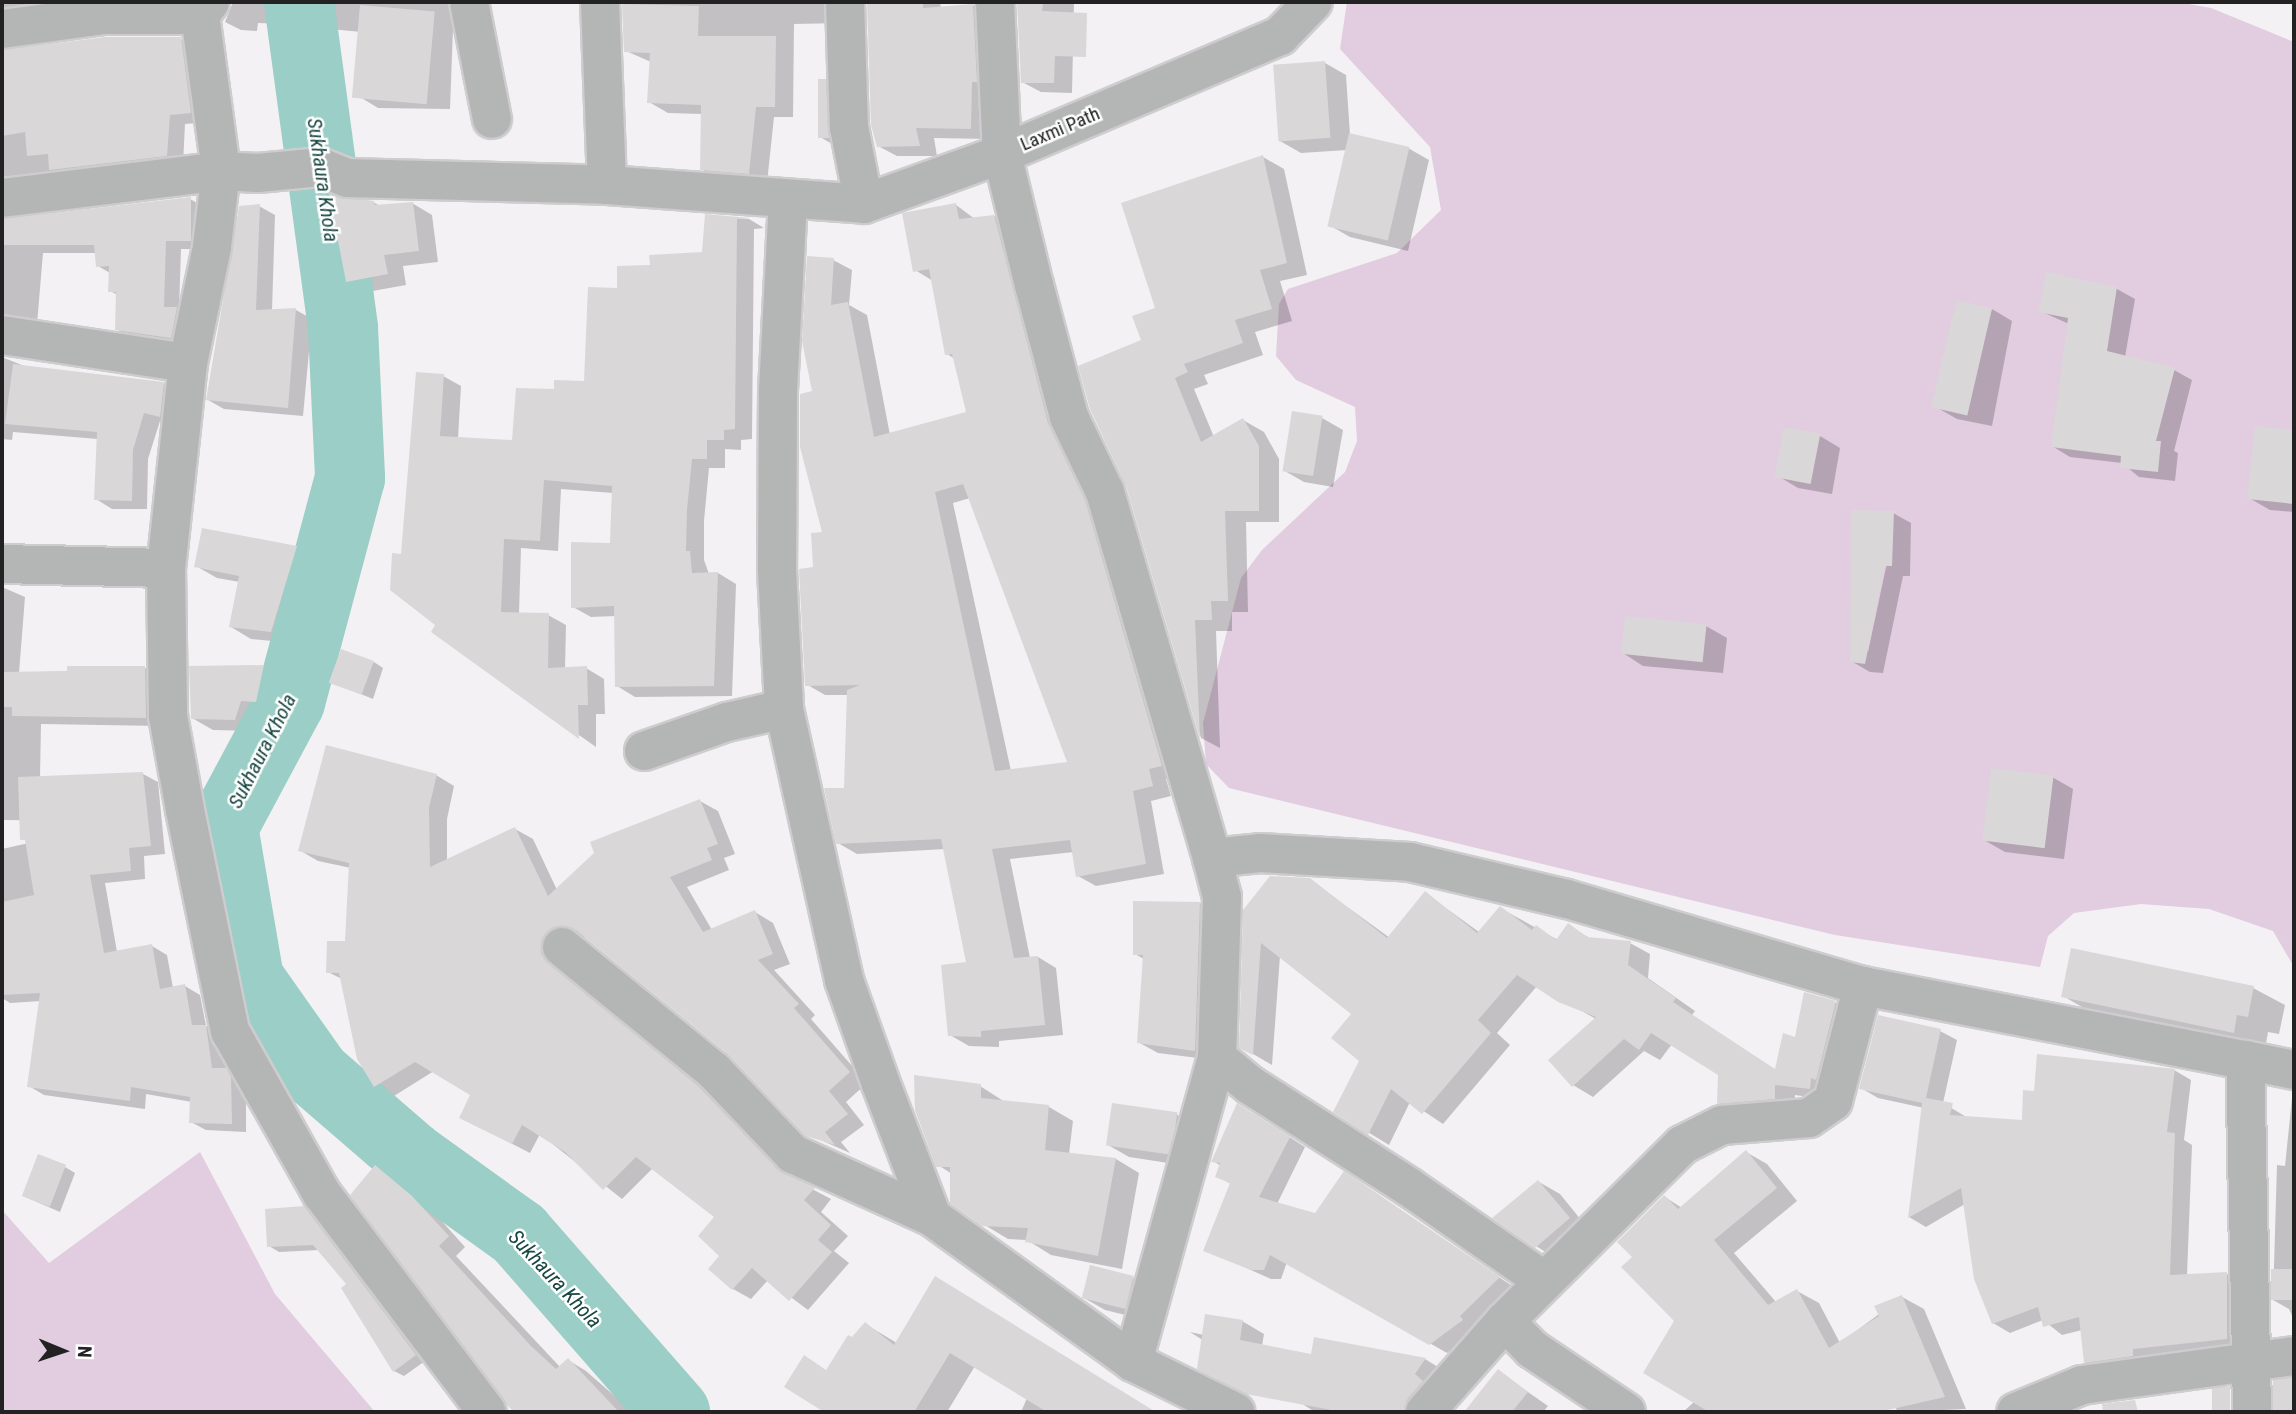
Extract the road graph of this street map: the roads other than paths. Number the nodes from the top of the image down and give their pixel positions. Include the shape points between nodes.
1 (469, 2) edge
2 (600, 2) edge
3 (845, 2) edge
4 (995, 2) edge
5 (1313, 2) edge
6 (205, 8) edge
7 (2, 29) edge
8 (492, 119) dead end
9 (1002, 154) junction
10 (221, 171) junction
11 (607, 186) junction
12 (2, 198) edge
13 (788, 200) junction
14 (864, 204) junction
15 (2, 335) edge
16 (188, 363) junction
17 (2, 564) edge
18 (166, 568) junction
19 (784, 709) junction
20 (644, 751) dead end
21 (1212, 858) junction
22 (562, 947) dead end
23 (1863, 986) junction
24 (1217, 1058) junction
25 (2245, 1060) junction
26 (2294, 1070) edge
27 (932, 1217) junction
28 (1544, 1282) junction
29 (1505, 1321) junction
30 (2294, 1356) edge
31 (2252, 1360) junction
32 (1133, 1362) junction
33 (486, 1412) edge
34 (1235, 1412) edge
35 (1425, 1412) edge
36 (1626, 1412) edge
37 (2016, 1412) edge
38 (2252, 1412) edge

1 - 8 street
2 - 11 street
3 - 14 street via 849,127
4 - 9 street
5 - 9 street, Laxmi Path via 1280,36
6 - 7 street
6 - 10 street
9 - 14 street, Laxmi Path
9 - 21 street via 1069,418 1105,492
10 - 11 street, Laxmi Path via 320,167 347,178
10 - 12 street, Laxmi Path
10 - 16 street via 212,247
11 - 13 street, Laxmi Path
13 - 14 street, Laxmi Path
13 - 19 street via 777,555
15 - 16 street
16 - 18 street
17 - 18 street
18 - 33 street via 168,716 230,1031 322,1194
19 - 20 street via 727,722
19 - 27 street via 844,980
21 - 23 street via 1260,853 1410,862 1567,899
21 - 24 street via 1222,897
22 - 27 street via 714,1071 793,1154
23 - 25 street
23 - 28 street via 1833,1101 1809,1118 1722,1125 1682,1145
24 - 28 street via 1250,1085 1399,1180
24 - 32 street
25 - 26 street
25 - 31 street
27 - 32 street
28 - 29 street
29 - 35 street
29 - 36 street via 1532,1349
30 - 31 street
31 - 37 street via 2082,1385
31 - 38 street
32 - 34 street

